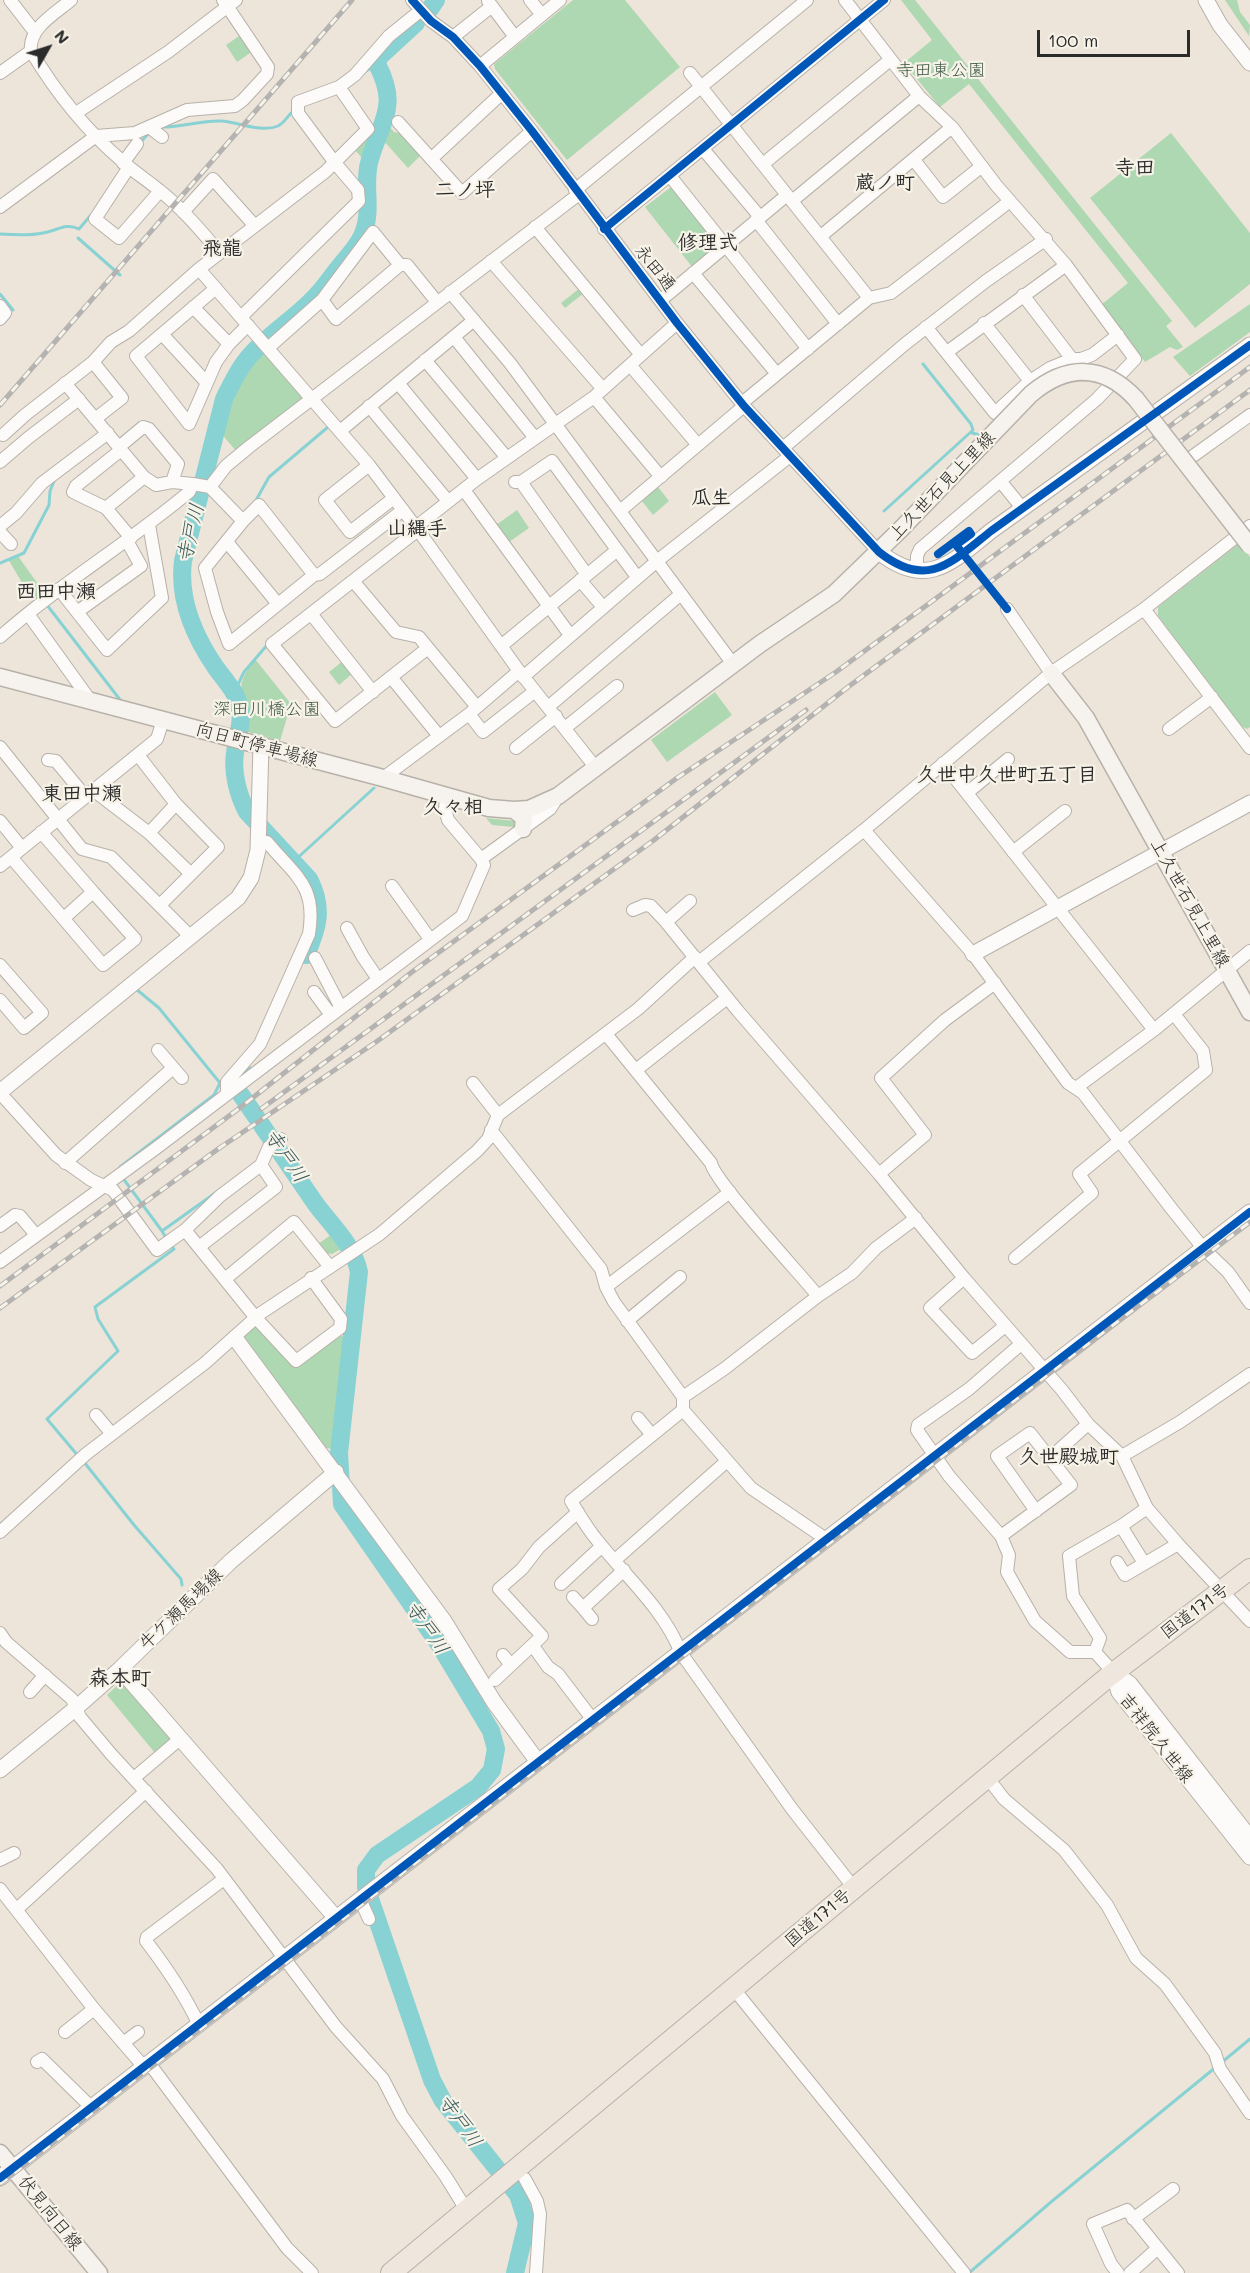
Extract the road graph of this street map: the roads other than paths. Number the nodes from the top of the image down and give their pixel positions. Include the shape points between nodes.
1 (10, 0) edge
2 (71, 0) edge
3 (412, 0) edge
4 (530, 0) edge
5 (560, 0) edge
6 (807, 0) edge
7 (845, 0) edge
8 (884, 0) edge
9 (1206, 0) edge
10 (229, 2) edge
11 (490, 3) edge
12 (420, 11) junction
13 (542, 15) junction
14 (860, 20) junction
15 (34, 31) junction
16 (453, 37) junction
17 (515, 37) junction
18 (31, 51) junction
19 (890, 60) junction
20 (1250, 63) edge
21 (480, 66) junction
22 (0, 73) edge
23 (690, 73) dead end
24 (339, 87) junction
25 (701, 87) junction
26 (502, 93) junction
27 (919, 96) junction
28 (76, 113) junction
29 (398, 122) dead end
30 (732, 124) junction
31 (149, 127) junction
32 (952, 128) junction
33 (532, 131) junction
34 (96, 136) junction
35 (162, 137) dead end
36 (137, 144) dead end
37 (703, 149) junction
38 (431, 159) junction
39 (914, 160) junction
40 (334, 163) junction
41 (126, 164) junction
42 (763, 164) junction
43 (982, 165) junction
44 (670, 176) junction
45 (160, 190) junction
46 (577, 192) junction
47 (790, 198) junction
48 (1010, 201) junction
49 (0, 207) edge
50 (183, 212) junction
51 (758, 219) junction
52 (255, 226) junction
53 (535, 227) junction
54 (604, 229) junction
55 (821, 236) junction
56 (1046, 239) junction
57 (725, 246) junction
58 (220, 253) junction
59 (491, 261) junction
60 (400, 265) junction
61 (1066, 265) junction
62 (199, 269) junction
63 (693, 273) junction
64 (216, 288) junction
65 (450, 292) junction
66 (1023, 295) junction
67 (869, 298) junction
68 (322, 300) junction
69 (661, 300) junction
70 (437, 302) junction
71 (0, 306) edge
72 (193, 307) junction
73 (0, 319) edge
74 (474, 320) junction
75 (245, 321) junction
76 (677, 323) junction
77 (984, 323) junction
78 (838, 324) junction
79 (926, 327) junction
80 (162, 334) junction
81 (1118, 335) junction
82 (454, 337) junction
83 (264, 344) junction
84 (229, 345) junction
85 (1250, 345) edge
86 (807, 349) junction
87 (947, 352) junction
88 (641, 355) junction
89 (1072, 358) junction
90 (426, 360) junction
91 (93, 362) junction
92 (630, 365) junction
93 (777, 374) junction
94 (1030, 381) junction
95 (206, 382) junction
96 (65, 383) junction
97 (398, 383) junction
98 (598, 393) junction
99 (79, 399) junction
100 (311, 400) junction
101 (743, 405) junction
102 (369, 406) junction
103 (1250, 415) edge
104 (95, 419) junction
105 (555, 425) junction
106 (340, 431) junction
107 (108, 433) junction
108 (3, 435) dead end
109 (535, 438) junction
110 (698, 445) junction
111 (120, 448) junction
112 (787, 452) junction
113 (1192, 456) dead end
114 (507, 458) junction
115 (0, 462) edge
116 (369, 465) junction
117 (144, 477) junction
118 (661, 477) junction
119 (477, 479) junction
120 (172, 482) junction
121 (1000, 482) junction
122 (202, 486) junction
123 (464, 490) junction
124 (394, 498) junction
125 (448, 501) junction
126 (106, 508) junction
127 (1023, 509) junction
128 (403, 510) junction
129 (620, 511) junction
130 (243, 521) junction
131 (149, 525) junction
132 (0, 526) edge
133 (1250, 526) edge
134 (417, 528) junction
135 (0, 532) edge
136 (129, 539) junction
137 (227, 542) junction
138 (11, 544) dead end
139 (1250, 546) edge
140 (616, 551) junction
141 (879, 552) junction
142 (657, 561) junction
143 (917, 571) junction
144 (315, 575) junction
145 (584, 578) junction
146 (637, 578) junction
147 (354, 582) junction
148 (59, 589) junction
149 (681, 594) junction
150 (278, 604) junction
151 (549, 606) junction
152 (603, 607) junction
153 (1007, 609) dead end
154 (1144, 609) junction
155 (77, 612) junction
156 (28, 614) junction
157 (312, 615) junction
158 (570, 635) junction
159 (0, 637) edge
160 (501, 646) junction
161 (428, 648) junction
162 (733, 664) junction
163 (1051, 673) junction
164 (521, 674) junction
165 (0, 677) edge
166 (391, 677) junction
167 (617, 686) dead end
168 (535, 691) junction
169 (373, 692) junction
170 (1212, 698) junction
171 (90, 700) junction
172 (473, 711) junction
173 (552, 712) junction
174 (163, 720) junction
175 (565, 728) junction
176 (1169, 729) dead end
177 (440, 736) junction
178 (1248, 740) edge
179 (261, 746) junction
180 (516, 748) dead end
181 (1, 749) edge
182 (138, 755) junction
183 (1008, 759) dead end
184 (48, 760) dead end
185 (943, 763) junction
186 (596, 768) junction
187 (383, 778) junction
188 (89, 793) junction
189 (967, 793) junction
190 (446, 796) junction
191 (558, 796) junction
192 (1250, 803) edge
193 (176, 804) junction
194 (514, 810) junction
195 (1065, 811) dead end
196 (57, 819) junction
197 (0, 821) edge
198 (523, 829) junction
199 (864, 830) junction
200 (41, 832) junction
201 (149, 833) junction
202 (263, 836) junction
203 (22, 848) junction
204 (1161, 850) junction
205 (1013, 852) junction
206 (11, 857) junction
207 (481, 859) junction
208 (0, 866) edge
209 (191, 874) junction
210 (392, 886) dead end
211 (93, 892) junction
212 (690, 902) dead end
213 (160, 905) junction
214 (1057, 907) junction
215 (633, 910) dead end
216 (64, 918) junction
217 (666, 922) junction
218 (347, 928) dead end
219 (191, 936) junction
220 (430, 939) junction
221 (1250, 951) edge
222 (973, 954) junction
223 (315, 958) dead end
224 (697, 960) junction
225 (0, 965) edge
226 (1226, 969) junction
227 (378, 979) junction
228 (995, 983) junction
229 (314, 992) dead end
230 (727, 998) junction
231 (0, 1000) edge
232 (336, 1011) junction
233 (1250, 1012) edge
234 (1174, 1014) junction
235 (1154, 1030) junction
236 (606, 1034) junction
237 (158, 1050) dead end
238 (173, 1068) junction
239 (636, 1071) junction
240 (182, 1078) dead end
241 (473, 1083) dead end
242 (235, 1087) junction
243 (1076, 1088) junction
244 (0, 1093) edge
245 (498, 1115) junction
246 (491, 1130) junction
247 (1119, 1141) junction
248 (276, 1143) dead end
249 (65, 1163) junction
250 (261, 1165) junction
251 (879, 1174) junction
252 (103, 1186) junction
253 (730, 1192) junction
254 (1250, 1212) edge
255 (915, 1218) junction
256 (0, 1226) edge
257 (185, 1230) junction
258 (36, 1235) junction
259 (199, 1247) junction
260 (1203, 1248) junction
261 (1015, 1258) dead end
262 (0, 1262) edge
263 (330, 1267) junction
264 (680, 1277) dead end
265 (311, 1278) junction
266 (964, 1278) junction
267 (225, 1279) junction
268 (606, 1287) junction
269 (818, 1296) junction
270 (1250, 1303) edge
271 (256, 1318) junction
272 (627, 1321) junction
273 (1005, 1326) junction
274 (235, 1338) junction
275 (1021, 1344) junction
276 (1045, 1370) junction
277 (1250, 1374) edge
278 (683, 1403) junction
279 (96, 1415) dead end
280 (638, 1418) dead end
281 (1088, 1424) junction
282 (112, 1434) junction
283 (652, 1435) junction
284 (936, 1455) junction
285 (1122, 1456) junction
286 (1050, 1458) junction
287 (727, 1461) junction
288 (336, 1472) junction
289 (1147, 1508) junction
290 (1036, 1511) junction
291 (578, 1512) junction
292 (1121, 1526) junction
293 (0, 1532) edge
294 (1001, 1536) junction
295 (826, 1539) junction
296 (1178, 1544) junction
297 (602, 1546) junction
298 (615, 1560) junction
299 (1117, 1562) dead end
300 (1144, 1563) junction
301 (1250, 1569) edge
302 (624, 1570) junction
303 (561, 1584) dead end
304 (1222, 1590) junction
305 (573, 1597) dead end
306 (583, 1608) junction
307 (592, 1620) dead end
308 (1250, 1621) edge
309 (0, 1633) edge
310 (533, 1646) junction
311 (1095, 1652) junction
312 (681, 1653) junction
313 (503, 1655) dead end
314 (511, 1665) junction
315 (120, 1669) junction
316 (1113, 1672) junction
317 (45, 1675) junction
318 (495, 1680) dead end
319 (30, 1692) dead end
320 (76, 1708) junction
321 (593, 1720) junction
322 (181, 1738) junction
323 (538, 1762) junction
324 (0, 1770) edge
325 (987, 1777) junction
326 (134, 1778) junction
327 (146, 1791) junction
328 (1250, 1838) edge
329 (14, 1853) dead end
330 (1250, 1857) edge
331 (0, 1860) edge
332 (224, 1879) junction
333 (854, 1888) junction
334 (0, 1889) edge
335 (366, 1895) junction
336 (17, 1909) junction
337 (336, 1918) junction
338 (369, 1919) dead end
339 (285, 1958) junction
340 (733, 1988) junction
341 (94, 2009) junction
342 (199, 2025) junction
343 (65, 2032) dead end
344 (138, 2032) dead end
345 (123, 2043) junction
346 (37, 2062) dead end
347 (146, 2065) junction
348 (92, 2108) junction
349 (1250, 2113) edge
350 (0, 2153) edge
351 (7, 2174) edge
352 (512, 2178) junction
353 (1173, 2189) dead end
354 (467, 2211) junction
355 (1133, 2218) junction
356 (1158, 2248) junction
357 (99, 2273) edge
358 (312, 2273) edge
359 (391, 2273) edge
360 (536, 2273) edge
361 (964, 2273) edge
362 (1118, 2273) edge
363 (1130, 2273) edge
364 (1178, 2273) edge

1 - 15 street
2 - 15 street
3 - 12 street, 永田通
4 - 13 street
5 - 13 street
6 - 25 street
7 - 14 street
8 - 14 street
9 - 20 street
10 - 28 street via 168,52
10 - 31 street via 268,68 267,74 235,106 187,110
11 - 16 street
11 - 17 street
12 - 16 street, 永田通
12 - 24 street
13 - 17 street
14 - 19 street
14 - 30 street
15 - 18 street
16 - 21 street, 永田通
17 - 21 street
18 - 22 street
18 - 28 street
19 - 27 street
19 - 42 street
21 - 26 street, 永田通
23 - 25 street
24 - 40 street via 368,129
24 - 40 street via 298,102 298,113
25 - 30 street
25 - 46 street
26 - 33 street, 永田通
26 - 38 street
27 - 32 street
27 - 47 street
28 - 34 street
29 - 38 street
30 - 37 street
30 - 42 street
31 - 34 street via 123,135
31 - 35 street
32 - 39 street
32 - 43 street
33 - 38 street via 462,194
33 - 46 street, 永田通
34 - 41 street
34 - 49 street
36 - 41 street
37 - 44 street
37 - 51 street
39 - 43 street via 943,197
39 - 55 street
40 - 52 street
40 - 75 street via 358,190 358,201
41 - 45 street
41 - 45 street via 95,219 119,238
42 - 47 street
43 - 48 street
44 - 54 street
44 - 57 street
45 - 50 street
46 - 53 street
46 - 54 street, 永田通
47 - 51 street
47 - 55 street
48 - 56 street
48 - 67 street via 891,293
50 - 52 street via 213,179
50 - 58 street
51 - 57 street
51 - 78 street
52 - 58 street
53 - 59 street
53 - 88 street
54 - 69 street, 永田通
55 - 67 street
56 - 61 street
56 - 79 street
57 - 63 street
57 - 86 street
58 - 62 street
59 - 65 street
59 - 98 street
60 - 68 street via 336,319
60 - 68 street via 373,232
60 - 70 street via 407,265
61 - 66 street
61 - 81 street
62 - 64 street
62 - 91 street via 129,331 111,342
63 - 69 street
63 - 93 street
64 - 72 street
64 - 75 street
65 - 70 street
65 - 74 street
66 - 77 street
66 - 89 street
67 - 78 street
68 - 83 street
69 - 76 street, 永田通
70 - 100 street
71 - 73 street via 5,313
72 - 80 street
72 - 84 street
74 - 82 street
74 - 105 street
75 - 83 street
75 - 84 street
76 - 88 street
76 - 101 street, 永田通
77 - 87 street
77 - 94 street
78 - 86 street
79 - 87 street
79 - 112 street
80 - 95 street
80 - 95 street via 136,356 189,424
81 - 89 street via 1092,355
81 - 121 street via 1135,359 1131,365
82 - 90 street
82 - 109 street
83 - 100 street
84 - 95 street
85 - 127 street
86 - 93 street
87 - 94 street via 995,413
88 - 92 street
89 - 94 street
90 - 97 street
90 - 114 street
91 - 96 street
91 - 104 street via 122,398
92 - 98 street
92 - 110 street
93 - 101 street
96 - 99 street
96 - 108 street
97 - 102 street
97 - 119 street
98 - 105 street
98 - 118 street
99 - 104 street
99 - 115 street
100 - 106 street
100 - 122 street
101 - 110 street
101 - 112 street, 永田通
102 - 106 street
102 - 125 street
103 - 113 street
104 - 107 street
105 - 109 street
105 - 129 street
106 - 116 street
107 - 111 street
107 - 132 street via 42,483
109 - 114 street
110 - 118 street
111 - 117 street
111 - 120 street via 143,427 149,429 178,464
111 - 126 street via 73,489 76,495
112 - 141 street, 永田通
112 - 142 street
114 - 119 street
116 - 124 street
116 - 124 street via 325,500 350,532
117 - 120 street via 156,485
117 - 126 street
118 - 129 street
119 - 123 street
120 - 122 street
121 - 127 street
121 - 143 street via 920,549
122 - 130 street
122 - 131 street
123 - 125 street
123 - 151 street
124 - 128 street
125 - 134 street
126 - 136 street
127 - 143 street via 957,558 928,571
128 - 134 street
128 - 144 street
129 - 142 street
130 - 137 street
130 - 144 street via 259,505
131 - 136 street
131 - 155 street via 162,598 107,650
133 - 154 street
134 - 147 street
134 - 160 street
135 - 138 street
136 - 148 street
136 - 155 street via 141,566
137 - 150 street
137 - 150 street via 205,568 229,644
139 - 141 main road, 上久世石見上里線, bridge via 1131,393 1113,379 1076,372 1054,378 1031,394
140 - 145 street
140 - 145 street via 552,461 518,482
140 - 146 street
141 - 143 street via 902,567
141 - 162 main road, 上久世石見上里線 via 834,594
142 - 146 street
142 - 149 street
144 - 150 street
145 - 151 street
145 - 152 street
146 - 152 street
147 - 157 street
147 - 161 street via 396,632 419,637
148 - 155 street
148 - 156 street
149 - 162 street
149 - 173 street
151 - 158 street
151 - 160 street
152 - 158 street
153 - 163 street
154 - 163 street
154 - 170 street
156 - 159 street
156 - 171 street
157 - 169 street
157 - 169 street via 272,644 335,721
158 - 164 street
160 - 164 street
161 - 166 street
161 - 172 street
162 - 186 main road, 上久世石見上里線
163 - 185 street
163 - 204 main road, 上久世石見上里線 via 1086,718
164 - 168 street
164 - 172 street
165 - 171 main road, 向日町停車場線
166 - 169 street
166 - 177 street
167 - 175 street
168 - 172 street via 483,732
168 - 173 street
170 - 176 street
170 - 178 street
171 - 174 main road, 向日町停車場線
172 - 177 street
173 - 175 street
173 - 180 street
174 - 179 main road, 向日町停車場線
174 - 182 street via 157,739
175 - 186 street
177 - 187 street
179 - 187 main road, 向日町停車場線
179 - 202 street via 259,813
181 - 196 street
182 - 188 street
182 - 193 street
183 - 189 street
184 - 188 street via 56,761
185 - 189 street
185 - 199 street
186 - 191 main road, 上久世石見上里線
187 - 190 main road, 向日町停車場線
188 - 196 street
188 - 201 street
189 - 205 street
190 - 194 main road, 向日町停車場線 via 489,808
190 - 207 street via 448,820
191 - 194 main road, 上久世石見上里線 via 543,804
191 - 198 street via 549,809
192 - 204 street
193 - 201 street
193 - 209 street via 218,847
194 - 198 main road via 524,818
195 - 205 street
196 - 200 street
196 - 213 street via 82,849 111,857
197 - 203 street
198 - 207 street
199 - 222 street
199 - 224 street
200 - 203 street
200 - 211 street
201 - 209 street
202 - 219 street via 248,885 232,904
202 - 242 street via 306,889 311,920 309,934 260,1044 227,1082
203 - 206 street
204 - 214 street
204 - 226 main road, 上久世石見上里線
205 - 214 street
206 - 208 street
206 - 216 street
207 - 220 street via 482,873 462,916
209 - 213 street
210 - 220 street
211 - 216 street
211 - 216 street via 135,939 103,965
212 - 217 street
213 - 219 street
214 - 222 street
214 - 235 street
215 - 217 street via 651,906
217 - 224 street
218 - 227 street
219 - 244 street
220 - 227 street
221 - 226 street
222 - 228 street
223 - 232 street
224 - 230 street
224 - 236 street
225 - 231 street via 42,1013 24,1028
226 - 233 main road, 上久世石見上里線
226 - 234 street
227 - 232 street
228 - 243 street via 1068,1083
228 - 251 street via 945,1020 881,1078 925,1135
229 - 232 street
230 - 239 street
230 - 251 street
232 - 242 street
234 - 235 street
234 - 247 street via 1203,1051 1206,1070
235 - 243 street
236 - 239 street
236 - 245 street
237 - 238 street
238 - 240 street
238 - 249 street
239 - 253 street
241 - 245 street
242 - 252 street
243 - 247 street
244 - 249 street
245 - 246 street
246 - 263 street via 477,1151 380,1234
246 - 268 street via 601,1269
247 - 260 street
247 - 261 street via 1079,1174 1092,1193
248 - 250 street
249 - 252 street
250 - 257 street via 220,1196
250 - 259 street via 276,1186
251 - 255 street
252 - 257 street via 113,1190 157,1250
252 - 258 street
253 - 268 street
253 - 269 street
254 - 260 street
255 - 266 street
255 - 269 street via 876,1248 852,1273
256 - 258 street via 15,1215 20,1216
257 - 259 street
258 - 262 street
259 - 267 street
260 - 270 street via 1228,1272
260 - 276 street
263 - 265 street
263 - 267 street via 294,1222
264 - 272 street
265 - 271 street
265 - 271 street via 341,1319 340,1328 296,1361
266 - 273 street
266 - 273 street via 930,1308 972,1353
267 - 271 street
268 - 272 street
269 - 278 street
271 - 274 street
272 - 278 street
273 - 275 street
274 - 282 street
274 - 288 street
275 - 276 street
275 - 284 street via 969,1389 918,1425 917,1430
276 - 281 street
276 - 284 street
277 - 285 street
278 - 283 street
278 - 287 street
279 - 282 street
280 - 283 street
281 - 285 street
281 - 286 street
282 - 293 street
283 - 291 street via 571,1501
284 - 294 street via 949,1476
284 - 295 street
285 - 289 street
286 - 290 street via 1071,1485
286 - 290 street via 1030,1433 997,1456
287 - 295 street via 751,1488
287 - 298 street
288 - 315 street, 牛ケ瀬馬場線 via 231,1561
288 - 323 street via 444,1621 494,1702
289 - 292 street
289 - 296 street
290 - 294 street
291 - 297 street
291 - 310 street via 499,1589 542,1636
292 - 300 street
292 - 311 street via 1069,1556 1072,1596 1100,1638
294 - 311 street via 1009,1555 1007,1572 1035,1620 1070,1652
295 - 312 street
296 - 300 street
296 - 304 street
297 - 298 street
297 - 303 street
298 - 302 street
299 - 300 street via 1125,1575
301 - 304 highway, 国道171号
302 - 306 street
302 - 312 street via 648,1597
304 - 308 street
304 - 316 highway, 国道171号
305 - 306 street
306 - 307 street
309 - 317 street
310 - 314 street
310 - 321 street
311 - 316 street
312 - 321 street
312 - 333 street
313 - 314 street
314 - 318 street
315 - 320 street, 牛ケ瀬馬場線
315 - 322 street
316 - 325 highway, 国道171号
316 - 328 street, 吉祥院久世線 via 1131,1684
316 - 330 street, 吉祥院久世線 via 1119,1692
317 - 319 street
317 - 320 street via 72,1699
320 - 324 street, 牛ケ瀬馬場線
320 - 326 street
321 - 323 street
322 - 326 street
322 - 337 street
323 - 335 street
325 - 333 highway, 国道171号
325 - 349 street via 1004,1799 1064,1850 1107,1905 1136,1958 1165,1984 1215,2053 1220,2069
326 - 327 street
327 - 332 street
327 - 336 street
329 - 331 street
332 - 339 street
332 - 342 street via 146,1941
333 - 340 highway, 国道171号
334 - 336 street
335 - 337 street
335 - 338 street
336 - 341 street
337 - 339 street
339 - 342 street
339 - 354 street via 336,2027 383,2079 402,2116
340 - 352 highway, 国道171号
340 - 361 street
341 - 343 street
341 - 345 street
342 - 347 street
344 - 345 street
345 - 347 street
346 - 348 street via 42,2059
347 - 348 street
347 - 358 street via 287,2248
348 - 351 street
350 - 351 main road, 伏見向日線
351 - 357 main road, 伏見向日線
352 - 354 highway, 国道171号
352 - 360 street via 537,2201 540,2214
353 - 355 street
354 - 359 highway, 国道171号
355 - 356 street
355 - 362 street via 1127,2210 1093,2224 1110,2264
356 - 363 street
356 - 364 street

